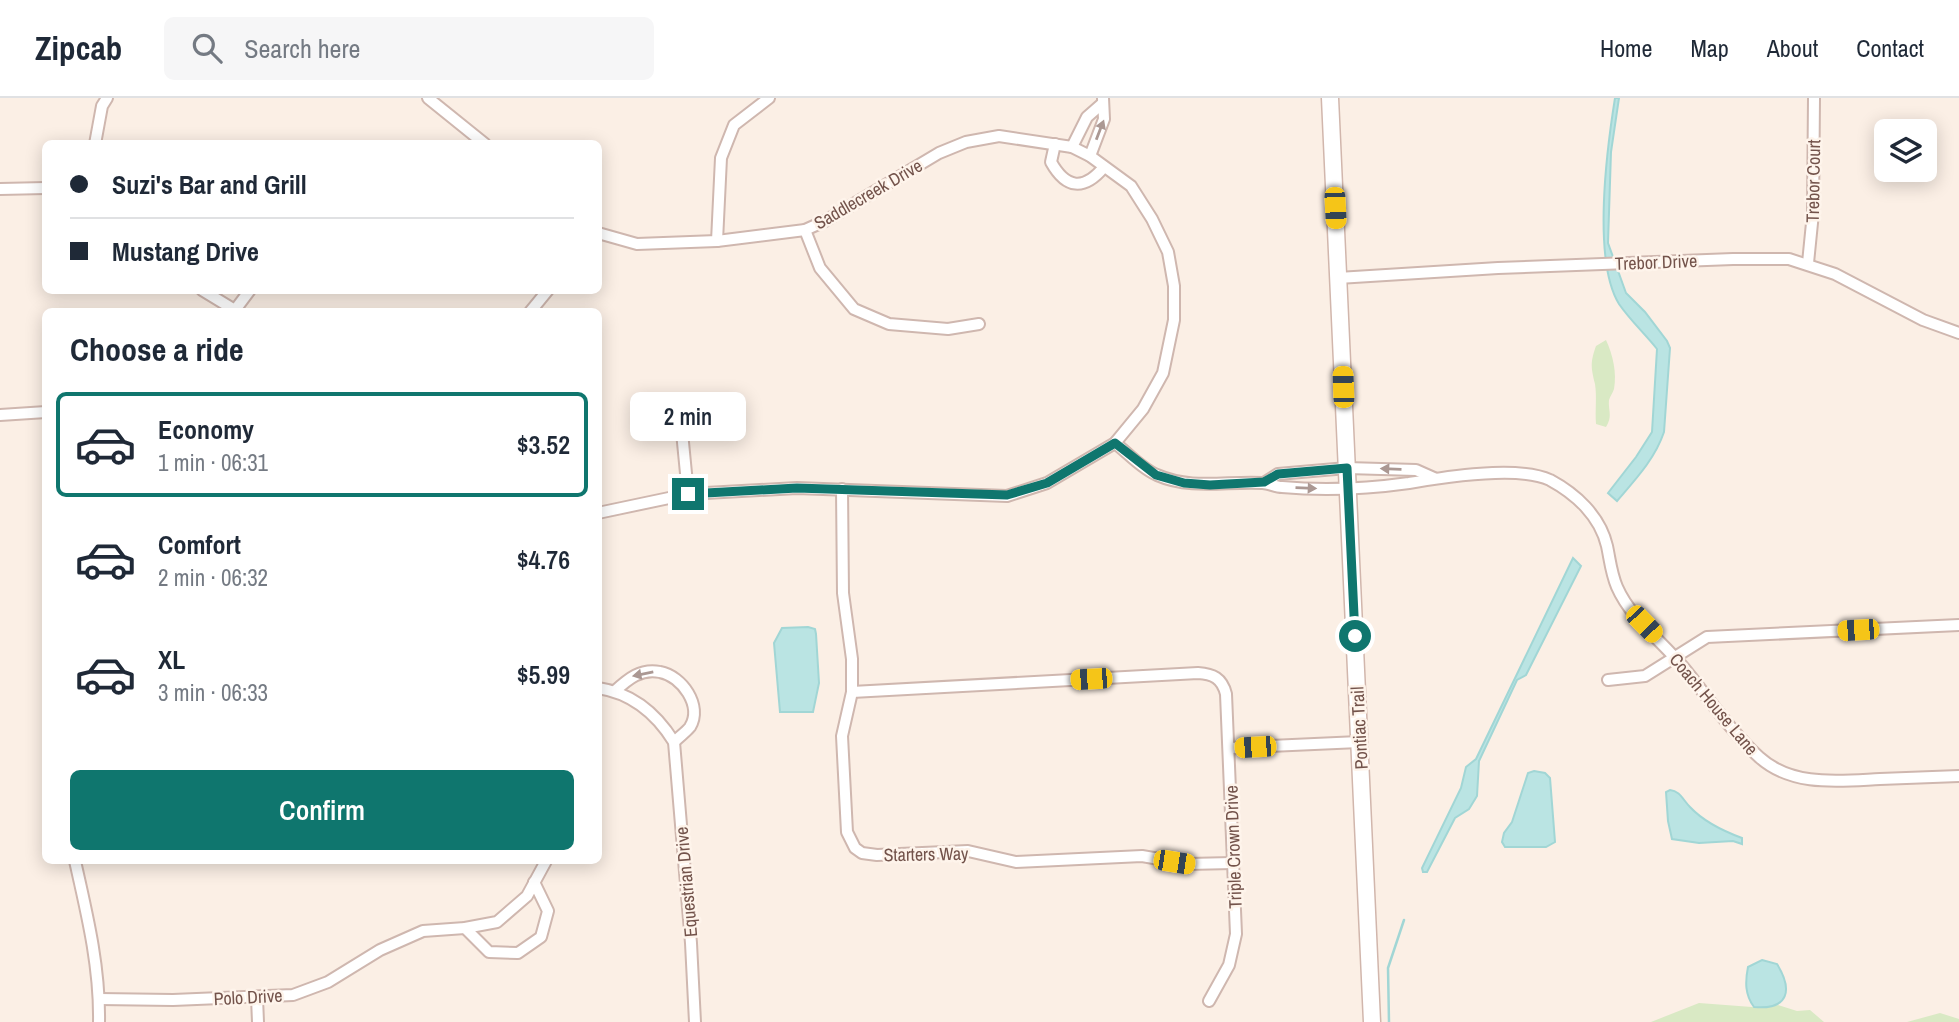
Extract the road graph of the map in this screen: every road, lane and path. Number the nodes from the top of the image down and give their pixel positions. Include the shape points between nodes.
1 (107, 98) edge
2 (428, 98) edge
3 (769, 98) edge
4 (1330, 98) edge
5 (1814, 98) edge
6 (1103, 101) edge
7 (96, 140) edge
8 (481, 140) edge
9 (1055, 144) junction
10 (1072, 147) junction
11 (1090, 156) junction
12 (1104, 167) junction
13 (42, 188) edge
14 (0, 189) edge
15 (806, 229) junction
16 (602, 234) edge
17 (717, 241) junction
18 (1808, 263) junction
19 (1338, 278) junction
20 (208, 294) edge
21 (545, 294) edge
22 (231, 308) edge
23 (533, 308) edge
24 (979, 324) dead end
25 (1959, 333) edge
26 (42, 412) edge
27 (688, 414) dead end
28 (0, 415) edge
29 (1115, 443) junction
30 (1347, 468) junction
31 (1434, 478) junction
32 (1264, 482) junction
33 (842, 489) junction
34 (1348, 490) junction
35 (688, 494) junction
36 (602, 512) edge
37 (1959, 625) edge
38 (1674, 656) junction
39 (1608, 680) dead end
40 (602, 689) edge
41 (615, 691) junction
42 (852, 692) junction
43 (674, 742) junction
44 (1359, 742) junction
45 (1229, 748) junction
46 (1959, 776) edge
47 (1233, 863) junction
48 (76, 864) edge
49 (544, 864) edge
50 (534, 882) junction
51 (465, 928) junction
52 (257, 998) junction
53 (100, 999) junction
54 (1209, 1001) dead end
55 (99, 1022) edge
56 (258, 1022) edge
57 (695, 1022) edge
58 (1372, 1022) edge

1 - 7 street
2 - 8 street
3 - 17 street via 734,125 721,158
4 - 19 main road, Pontiac Trail
5 - 18 street, Trebor Court
6 - 10 street via 1087,117
11 -> 6 street via 1104,119
9 - 10 street, Saddlecreek Drive
9 - 12 street via 1051,162 1065,179 1087,183
9 - 15 street, Saddlecreek Drive via 999,136 966,142
10 - 11 street, Saddlecreek Drive
11 - 12 street, Saddlecreek Drive
12 - 29 street, Saddlecreek Drive via 1130,186 1152,219 1168,252 1174,286 1174,320 1163,373 1143,409
13 - 14 street
15 - 17 street, Saddlecreek Drive
15 - 24 street via 820,268 854,309 889,324 948,329
16 - 17 street, Saddlecreek Drive via 637,244
18 - 19 street, Trebor Drive via 1789,259 1625,263
18 - 25 street, Trebor Drive
19 - 30 main road, Pontiac Trail
20 - 22 street
21 - 23 street
26 - 28 street
27 - 35 street via 682,432
29 - 32 street via 1156,475 1184,483
29 - 33 street via 1047,483 1007,495
31 -> 30 street, Coach House Lane via 1416,470
30 - 32 street, Coach House Lane via 1278,474
30 - 34 main road, Pontiac Trail
31 - 34 street, Coach House Lane
31 - 38 street, Coach House Lane via 1529,474 1573,494 1599,526 1626,605
32 -> 34 street, Coach House Lane via 1278,487
33 - 35 street
33 - 42 street, Starters Way via 843,593
34 - 44 main road, Pontiac Trail
35 - 36 street
37 - 38 street via 1707,637
38 - 39 street via 1645,676
38 - 46 street, Coach House Lane via 1754,753 1779,771 1821,782
40 - 41 street
41 - 43 street via 642,704
43 -> 41 street via 690,727 695,714 693,700 674,679 661,672 646,672 629,677
42 - 45 street, Triple Crown Drive via 1209,674 1224,687
42 - 47 street, Starters Way via 842,736 842,764 847,832 862,853 968,851 1016,862 1142,856 1188,864
43 - 57 street, Equestrian Drive
44 - 45 street
44 - 58 main road, Pontiac Trail
45 - 47 street, Triple Crown Drive
47 - 54 street, Triple Crown Drive via 1234,950
48 - 53 street
49 - 50 street, Polo Drive
50 - 51 street, Polo Drive via 527,896 497,922
50 - 51 street via 548,911 541,937 518,953 489,952
51 - 52 street, Polo Drive via 423,931 380,950 328,982 293,995
52 - 53 street, Polo Drive
52 - 56 street
53 - 55 street

